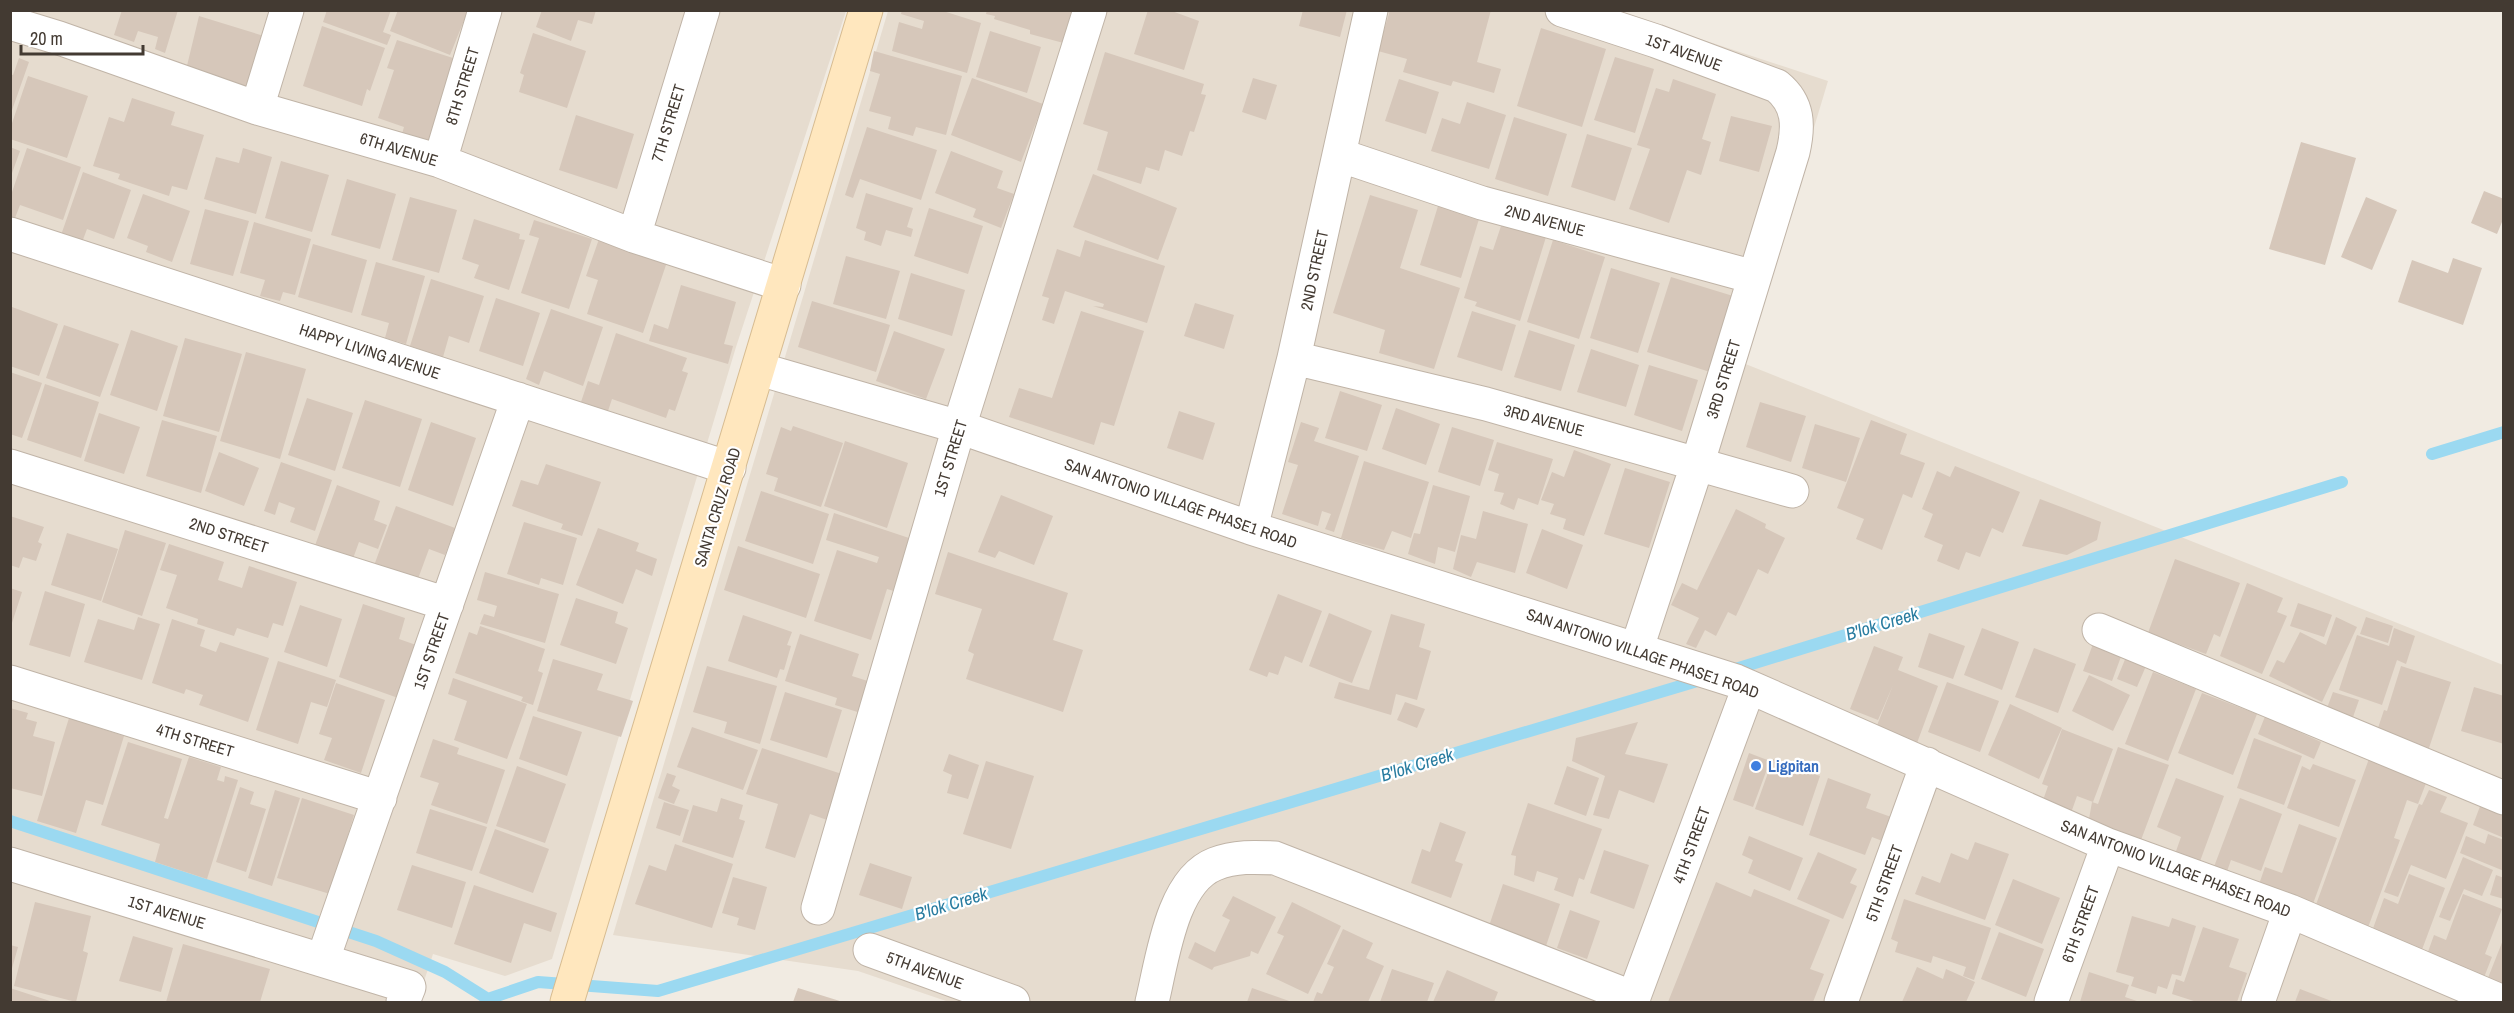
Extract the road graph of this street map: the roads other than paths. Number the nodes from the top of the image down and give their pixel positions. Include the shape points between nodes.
1 (287, 10) edge
2 (485, 10) edge
3 (703, 10) edge
4 (866, 10) edge
5 (1090, 10) edge
6 (1371, 10) edge
7 (1562, 10) edge
8 (10, 23) edge
9 (64, 24) edge
10 (257, 108) junction
11 (1794, 108) joint
12 (1339, 155) junction
13 (440, 161) junction
14 (10, 234) edge
15 (634, 236) junction
16 (1754, 277) junction
17 (783, 285) junction
18 (1294, 358) junction
19 (759, 369) junction
20 (518, 399) junction
21 (959, 427) junction
22 (1698, 462) junction
23 (10, 466) edge
24 (729, 468) junction
25 (1792, 491) dead end
26 (1251, 528) junction
27 (447, 604) junction
28 (2099, 630) dead end
29 (1649, 653) junction
30 (10, 682) edge
31 (1743, 684) junction
32 (1927, 764) junction
33 (380, 798) junction
34 (2504, 798) edge
35 (2108, 845) junction
36 (10, 864) edge
37 (818, 908) dead end
38 (2290, 911) junction
39 (326, 948) junction
40 (870, 950) dead end
41 (406, 994) edge
42 (2468, 996) edge
43 (1633, 1000) edge
44 (567, 1002) edge
45 (1013, 1002) edge
46 (1152, 1002) edge
47 (1841, 1002) edge
48 (2051, 1002) edge
49 (2258, 1002) edge
50 (2503, 1002) edge

1 - 10 street
2 - 13 street, 8TH STREET
3 - 15 street, 7TH STREET
4 - 17 street, SANTA CRUZ ROAD
5 - 21 street, 1ST STREET
6 - 12 street, 2ND STREET
7 - 11 street, 1ST AVENUE via 1656,40 1777,86 1788,95
8 - 9 street, 6TH AVENUE
9 - 10 street, 6TH AVENUE
10 - 13 street, 6TH AVENUE
11 - 16 street, 3RD STREET via 1797,134
12 - 16 street, 2ND AVENUE via 1482,203
12 - 18 street, 2ND STREET
13 - 15 street, 6TH AVENUE
14 - 20 street, HAPPY LIVING AVENUE
15 - 17 street, 6TH AVENUE
16 - 22 street, 3RD STREET
17 - 19 street, SANTA CRUZ ROAD
18 - 22 street, 3RD AVENUE via 1486,404
18 - 26 street, 2ND STREET
19 - 21 street, SAN ANTONIO VILLAGE PHASE1 ROAD
19 - 24 street, SANTA CRUZ ROAD
20 - 24 street, HAPPY LIVING AVENUE
20 - 27 street, 1ST STREET
21 - 26 street, SAN ANTONIO VILLAGE PHASE1 ROAD
21 - 37 street, 1ST STREET
22 - 25 street, 3RD AVENUE
22 - 29 street, 3RD STREET
23 - 27 street, 2ND STREET
24 - 44 street, SANTA CRUZ ROAD
26 - 29 street, SAN ANTONIO VILLAGE PHASE1 ROAD
27 - 33 street, 1ST STREET
28 - 34 street
29 - 31 street, SAN ANTONIO VILLAGE PHASE1 ROAD
30 - 33 street, 4TH STREET
31 - 32 street, SAN ANTONIO VILLAGE PHASE1 ROAD
31 - 43 street, 4TH STREET
32 - 35 street, SAN ANTONIO VILLAGE PHASE1 ROAD
32 - 47 street, 5TH STREET
33 - 39 street, 1ST STREET
35 - 38 street, SAN ANTONIO VILLAGE PHASE1 ROAD
35 - 48 street, 6TH STREET
36 - 39 street, 1ST AVENUE
38 - 42 street, SAN ANTONIO VILLAGE PHASE1 ROAD
38 - 49 street
39 - 41 street, 1ST AVENUE
40 - 45 street, 5TH AVENUE
42 - 50 street, SAN ANTONIO VILLAGE PHASE1 ROAD
43 - 46 street via 1275,858 1247,856 1214,864 1193,880 1176,907

